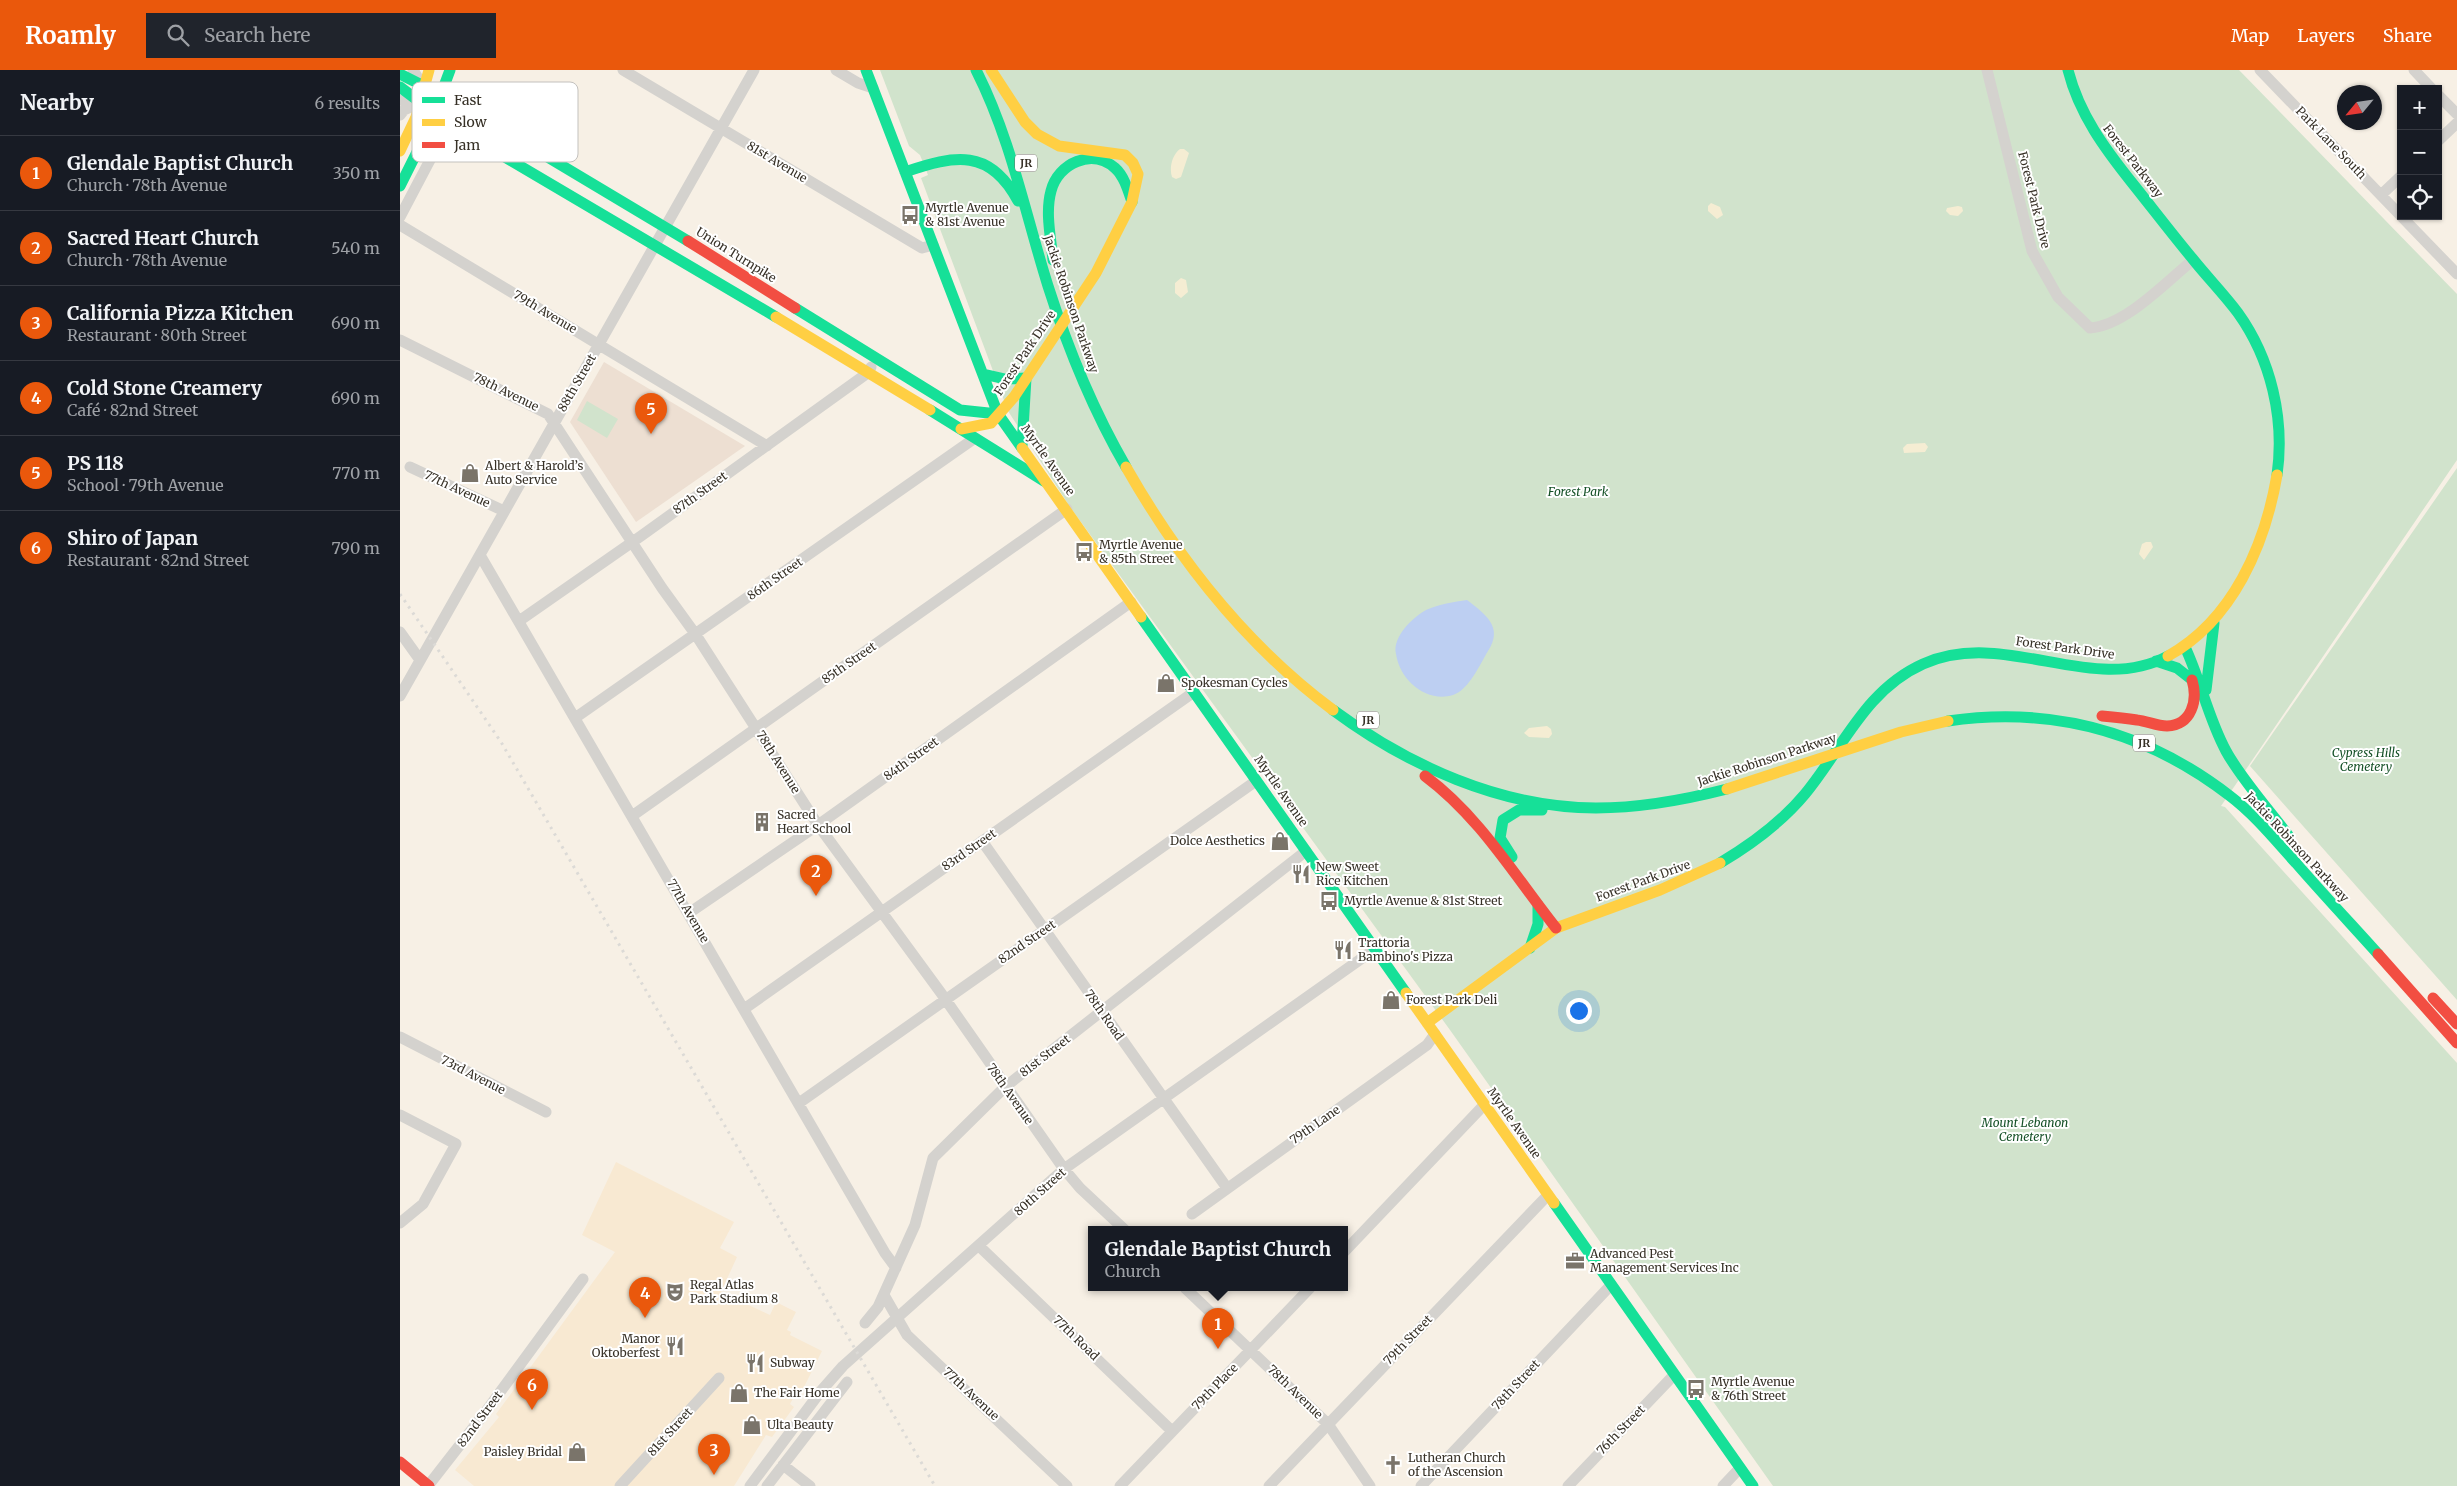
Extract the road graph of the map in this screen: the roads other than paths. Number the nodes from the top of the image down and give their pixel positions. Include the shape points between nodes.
1 (413, 70) edge
2 (429, 70) edge
3 (450, 70) edge
4 (623, 70) edge
5 (754, 70) edge
6 (836, 70) edge
7 (866, 70) edge
8 (976, 70) edge
9 (990, 70) edge
10 (1987, 70) edge
11 (2068, 70) edge
12 (2260, 70) edge
13 (2414, 70) edge
14 (400, 74) edge
15 (415, 82) edge
16 (421, 82) edge
17 (425, 82) edge
18 (446, 82) edge
19 (2428, 85) edge
20 (400, 87) edge
21 (873, 88) junction
22 (412, 97) edge
23 (2442, 99) edge
24 (412, 106) edge
25 (2457, 114) edge
26 (400, 115) edge
27 (412, 122) edge
28 (2457, 123) edge
29 (721, 129) junction
30 (1015, 129) dead end
31 (2442, 136) edge
32 (400, 151) edge
33 (412, 161) edge
34 (429, 162) edge
35 (513, 162) edge
36 (554, 162) edge
37 (905, 172) junction
38 (2397, 180) edge
39 (400, 186) edge
40 (2381, 195) junction
41 (1132, 202) junction
42 (1038, 206) dead end
43 (2397, 212) edge
44 (400, 217) edge
45 (2405, 220) edge
46 (400, 225) edge
47 (665, 228) junction
48 (1035, 241) junction
49 (933, 245) junction
50 (654, 246) junction
51 (2193, 260) junction
52 (2457, 274) edge
53 (1060, 285) dead end
54 (400, 340) edge
55 (599, 344) junction
56 (876, 359) junction
57 (869, 372) junction
58 (983, 374) junction
59 (1026, 378) junction
60 (998, 414) junction
61 (554, 423) junction
62 (961, 429) junction
63 (975, 438) junction
64 (767, 446) junction
65 (1022, 446) junction
66 (410, 467) dead end
67 (1048, 484) junction
68 (1067, 510) junction
69 (504, 511) junction
70 (633, 542) junction
71 (480, 555) junction
72 (1131, 602) junction
73 (519, 621) junction
74 (2214, 623) junction
75 (400, 632) edge
76 (696, 635) junction
77 (2181, 649) junction
78 (420, 660) junction
79 (2156, 661) junction
80 (2191, 679) junction
81 (1194, 692) junction
82 (2205, 695) junction
83 (400, 696) edge
84 (1914, 717) dead end
85 (575, 718) junction
86 (756, 728) junction
87 (2157, 736) dead end
88 (1864, 738) junction
89 (1392, 751) junction
90 (1491, 779) dead end
91 (1256, 781) junction
92 (2232, 781) dead end
93 (1642, 793) dead end
94 (1610, 808) junction
95 (632, 816) junction
96 (818, 825) junction
97 (982, 842) junction
98 (1306, 850) junction
99 (1538, 906) junction
100 (881, 912) junction
101 (689, 913) junction
102 (1559, 926) junction
103 (1044, 930) junction
104 (2386, 945) dead end
105 (1530, 948) junction
106 (1375, 949) junction
107 (945, 999) junction
108 (744, 1009) junction
109 (1102, 1012) junction
110 (1427, 1023) junction
111 (2457, 1024) edge
112 (1435, 1034) junction
113 (400, 1037) edge
114 (2457, 1043) edge
115 (1005, 1087) junction
116 (1163, 1098) junction
117 (799, 1103) junction
118 (1484, 1105) junction
119 (546, 1112) dead end
120 (400, 1115) edge
121 (1064, 1169) junction
122 (1227, 1188) junction
123 (1548, 1195) junction
124 (1192, 1214) dead end
125 (400, 1223) edge
126 (1121, 1226) edge
127 (979, 1246) junction
128 (1348, 1248) edge
129 (896, 1268) junction
130 (583, 1279) dead end
131 (1611, 1285) junction
132 (1189, 1291) edge
133 (1307, 1291) edge
134 (884, 1295) junction
135 (865, 1323) dead end
136 (1251, 1350) junction
137 (1674, 1375) junction
138 (720, 1378) dead end
139 (847, 1382) dead end
140 (1328, 1424) junction
141 (1172, 1431) junction
142 (400, 1462) edge
143 (783, 1465) junction
144 (1740, 1468) junction
145 (429, 1486) edge
146 (620, 1486) edge
147 (750, 1486) edge
148 (767, 1486) edge
149 (810, 1486) edge
150 (1068, 1486) edge
151 (1120, 1486) edge
152 (1269, 1486) edge
153 (1370, 1486) edge
154 (1420, 1486) edge
155 (1568, 1486) edge
156 (1723, 1486) edge
157 (1753, 1486) edge

1 - 16 street
2 - 17 main road
3 - 18 main road
4 - 29 street, 81st Avenue
5 - 29 street, 88th Street
6 - 21 street
7 - 21 main road, Myrtle Avenue
8 - 48 main road, Jackie Robinson Parkway / JR via 1003,129
9 - 30 main road
9 - 41 main road, Forest Park Drive via 1025,122 1037,134 1059,146 1129,159 1138,174
10 - 51 street, Forest Park Drive via 2032,251 2058,296 2090,328 2106,326 2127,314
11 - 51 main road, Forest Parkway via 2084,119
12 - 40 street, Park Lane South
13 - 19 street
14 - 15 main road, Union Turnpike
20 - 22 main road
21 - 37 main road, Myrtle Avenue
23 - 25 street
24 - 26 street
27 - 32 main road
28 - 31 street
29 - 47 street, 88th Street
29 - 49 street, 81st Avenue via 922,248
33 - 39 main road
34 - 44 street
35 - 50 main road
36 - 47 main road, Union Turnpike
37 - 48 main road via 952,159 975,160 990,167 1014,191
37 - 49 main road, Myrtle Avenue
38 - 40 street
40 - 43 street, Park Lane South
41 - 42 main road, Jackie Robinson Parkway via 1122,178 1106,161 1088,158 1066,166 1054,182 1050,199 1054,264
41 - 59 main road, Forest Park Drive via 1096,273
45 - 52 street, Park Lane South
46 - 55 street, 79th Avenue
47 - 50 street, 88th Street
47 - 56 main road, Union Turnpike
48 - 89 main road, Jackie Robinson Parkway / JR via 1074,361 1104,427 1138,489 1176,547 1220,604 1265,652 1306,690
49 - 58 main road, Myrtle Avenue
50 - 55 street, 88th Street
50 - 57 main road
51 - 74 main road, Forest Park Drive via 2237,311 2259,347 2273,389 2278,417 2278,466 2266,524 2241,581
53 - 90 main road, Jackie Robinson Parkway / JR via 1085,355 1122,435 1172,520 1227,594 1273,644 1322,687 1389,734 1439,761
54 - 61 street, 78th Avenue via 546,412
55 - 61 street, 88th Street
55 - 64 street, 79th Avenue
56 - 57 street, 87th Street
56 - 60 main road, Union Turnpike via 960,410
57 - 62 main road
57 - 64 street, 87th Street
58 - 59 main road via 1005,380
58 - 60 main road, Myrtle Avenue
59 - 60 main road, Forest Park Drive
59 - 65 main road
60 - 62 main road via 991,423
60 - 65 main road, Myrtle Avenue
61 - 69 street, 88th Street
61 - 70 street, 78th Avenue
62 - 63 main road
63 - 67 main road
63 - 76 street, 86th Street
64 - 70 street, 87th Street
65 - 67 main road, Myrtle Avenue
66 - 69 street, 77th Avenue
67 - 68 main road, Myrtle Avenue
68 - 72 main road, Myrtle Avenue
68 - 86 street, 85th Street
69 - 71 street, 88th Street
70 - 73 street, 87th Street
70 - 76 street, 78th Avenue
71 - 73 street, 77th Avenue
71 - 78 street, 88th Street
72 - 81 main road, Myrtle Avenue
72 - 96 street, 84th Street
73 - 85 street, 77th Avenue
74 - 77 main road, Forest Park Drive
74 - 82 main road
75 - 78 street
76 - 85 street, 86th Street
76 - 86 street, 78th Avenue
77 - 79 main road, Forest Park Drive
77 - 80 main road
77 - 82 main road
78 - 83 street, 88th Street
79 - 80 main road via 2177,668
79 - 102 main road, Forest Park Drive via 2109,670 1996,652 1970,653 1923,664 1879,693 1851,726 1811,788 1788,814 1755,840 1702,874
80 - 87 main road, JR via 2195,704 2188,717 2177,724 2162,726 2097,715
81 - 91 main road, Myrtle Avenue
81 - 97 street, 83rd Street
82 - 92 main road, Jackie Robinson Parkway via 2227,754 2291,839 2265,809
84 - 88 main road, Jackie Robinson Parkway / JR
85 - 95 street, 77th Avenue
86 - 95 street, 85th Street
86 - 96 street, 78th Avenue
88 - 93 main road, Jackie Robinson Parkway / JR via 1815,748 1700,784
88 - 94 main road, Jackie Robinson Parkway / JR via 1809,761 1708,794 1659,804
88 - 114 main road, Jackie Robinson Parkway / JR via 1940,722 2030,716 2100,728 2182,761 2251,814
89 - 94 main road, Jackie Robinson Parkway / JR via 1435,772 1493,792 1556,804
89 - 99 main road via 1460,804
91 - 98 main road, Myrtle Avenue
91 - 103 street, 82nd Street
94 - 102 main road via 1570,812 1524,809 1510,814 1502,824 1500,838 1504,847
95 - 101 street, 77th Avenue
96 - 100 street, 78th Avenue
96 - 101 street, 84th Street
97 - 100 street, 83rd Street
97 - 103 street, 78th Road
98 - 106 main road, Myrtle Avenue
98 - 109 street, 81st Street
99 - 102 main road
99 - 105 main road via 1538,924
100 - 107 street, 78th Avenue
100 - 108 street, 83rd Street
101 - 108 street, 77th Avenue
102 - 105 main road, Forest Park Drive
103 - 107 street, 82nd Street
103 - 109 street, 78th Road
104 - 111 main road
105 - 110 main road, Forest Park Drive
106 - 110 main road, Myrtle Avenue
106 - 116 street, 80th Street
107 - 115 street, 78th Avenue
107 - 117 street, 82nd Street
108 - 117 street, 77th Avenue
109 - 115 street, 81st Street
109 - 116 street, 78th Road
110 - 112 main road, Myrtle Avenue
112 - 118 main road, Myrtle Avenue
112 - 122 street, 79th Lane via 1428,1045
113 - 119 street, 73rd Avenue
115 - 121 street, 78th Avenue
115 - 129 street, 81st Street via 933,1158 915,1225
116 - 121 street, 80th Street
116 - 122 street, 78th Road
117 - 129 street, 77th Avenue
118 - 123 main road, Myrtle Avenue
118 - 128 street
120 - 125 street via 456,1144 423,1204
121 - 126 street, 78th Avenue
121 - 127 street, 80th Street
122 - 124 street, 79th Lane
123 - 131 main road, Myrtle Avenue
123 - 140 street, 79th Street
127 - 141 street, 77th Road
127 - 147 street, 80th Street via 863,1346 820,1392
129 - 134 street, 81st Street
130 - 145 street, 82nd Street
131 - 137 main road, Myrtle Avenue
131 - 154 street, 78th Street
132 - 136 street, 78th Avenue
133 - 136 street, 79th Place
134 - 135 street, 81st Street
134 - 150 street, 77th Avenue via 907,1335
136 - 140 street, 78th Avenue
136 - 141 street, 79th Place
137 - 144 main road, Myrtle Avenue
137 - 155 street, 76th Street
138 - 146 street, 81st Street
139 - 143 street
140 - 152 street, 79th Street
140 - 153 street, 78th Avenue
141 - 151 street, 79th Place
142 - 145 main road
143 - 148 street
143 - 149 street
144 - 156 street
144 - 157 main road, Myrtle Avenue

